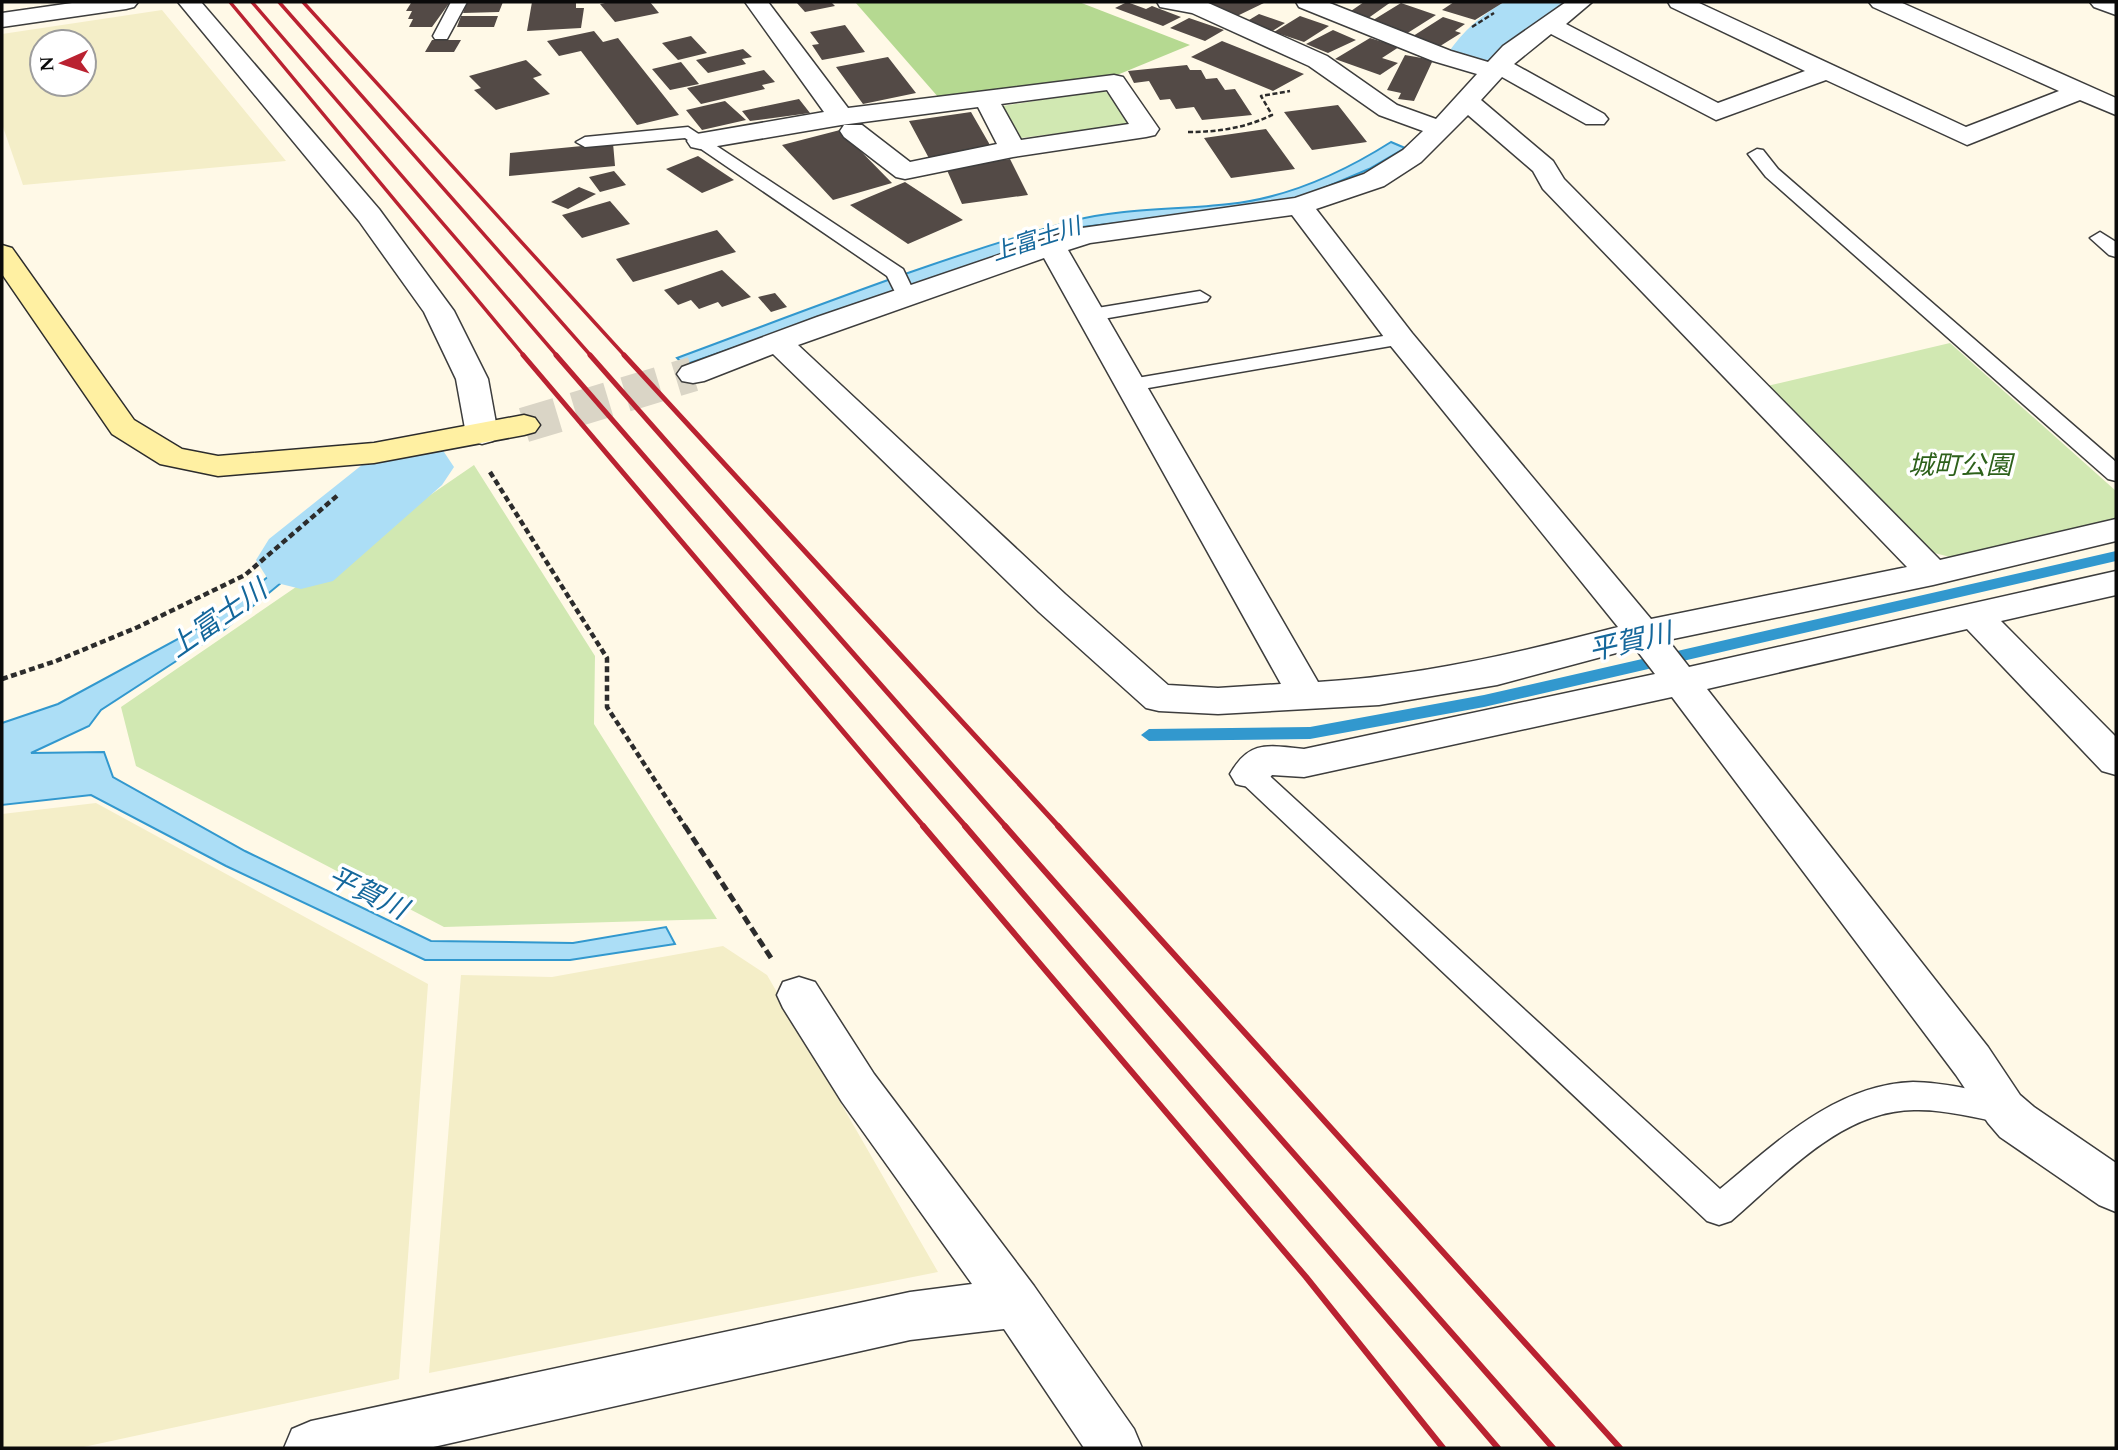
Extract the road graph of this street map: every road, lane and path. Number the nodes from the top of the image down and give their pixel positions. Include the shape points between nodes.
1 (126, 2) edge
2 (189, 2) edge
3 (459, 2) edge
4 (756, 2) edge
5 (1168, 2) edge
6 (1307, 2) edge
7 (1679, 2) edge
8 (1881, 2) edge
9 (2102, 2) edge
10 (2116, 8) edge
11 (1558, 11) edge
12 (2, 20) edge
13 (441, 36) dead end
14 (1496, 68) junction
15 (1827, 71) junction
16 (1349, 81) junction
17 (2081, 91) junction
18 (986, 99) junction
19 (1468, 102) junction
20 (2116, 107) edge
21 (1595, 119) dead end
22 (847, 124) junction
23 (1146, 129) junction
24 (1441, 129) junction
25 (700, 141) junction
26 (585, 142) dead end
27 (1013, 149) junction
28 (1757, 154) dead end
29 (1299, 206) junction
30 (2100, 238) dead end
31 (1052, 247) junction
32 (2116, 251) edge
33 (2, 254) edge
34 (883, 292) junction
35 (1200, 297) dead end
36 (1091, 315) junction
37 (787, 331) junction
38 (1401, 339) junction
39 (693, 374) tunnel mouth
40 (1131, 384) junction
41 (524, 425) tunnel mouth
42 (475, 435) junction
43 (374, 453) junction
44 (2116, 474) edge
45 (2116, 530) edge
46 (1933, 573) junction
47 (2116, 583) edge
48 (1974, 615) junction
49 (1643, 633) junction
50 (2, 678) edge
51 (1679, 680) junction
52 (1308, 698) junction
53 (2116, 761) edge
54 (1250, 774) joint
55 (761, 943) dead end
56 (799, 995) dead end
57 (2004, 1109) junction
58 (2116, 1190) edge
59 (1016, 1303) junction
60 (311, 1448) edge
61 (1115, 1448) edge

1 - 12 street
2 - 42 street via 369,215 439,311 472,379
3 - 13 lane
4 - 22 street
5 - 16 street via 1238,24 1318,61
6 - 14 street via 1442,56
7 - 15 street
8 - 17 street
9 - 10 street
11 - 14 street
11 - 15 street via 1716,112
14 - 19 street
14 - 21 street
15 - 17 street via 1967,137 1994,121
16 - 23 path via 1261,96 1272,115 1251,127 1220,132
16 - 24 street via 1388,110
17 - 20 street
18 - 22 street
18 - 23 street via 1114,82
18 - 27 street
19 - 24 street
19 - 46 street via 1544,167 1553,183
22 - 25 street
22 - 27 street via 905,171
23 - 27 street
24 - 29 street via 1412,156 1374,180
25 - 26 lane via 688,132
25 - 34 lane
28 - 44 lane via 1772,173
29 - 31 street via 1085,234
29 - 38 street
30 - 32 lane
31 - 34 street
31 - 36 street
33 - 43 street via 123,428 172,457 218,466
34 - 37 street
35 - 36 lane
36 - 40 street
37 - 39 street
37 - 52 street via 1043,594 1159,698 1218,702
38 - 40 lane
38 - 49 street
40 - 52 street
41 - 42 street
42 - 43 street
42 - 55 path via 607,658 607,707
43 - 50 path via 332,503 245,575 138,627
45 - 46 street
46 - 49 street
47 - 48 street
48 - 51 street
48 - 53 street
49 - 51 street
49 - 52 street via 1497,672 1379,692
51 - 54 street via 1304,762 1263,760
51 - 57 street
54 - 57 lane via 1719,1210 1826,1122 1884,1099 1915,1096
56 - 59 street via 858,1088
57 - 58 street
59 - 60 street via 910,1316
59 - 61 street

